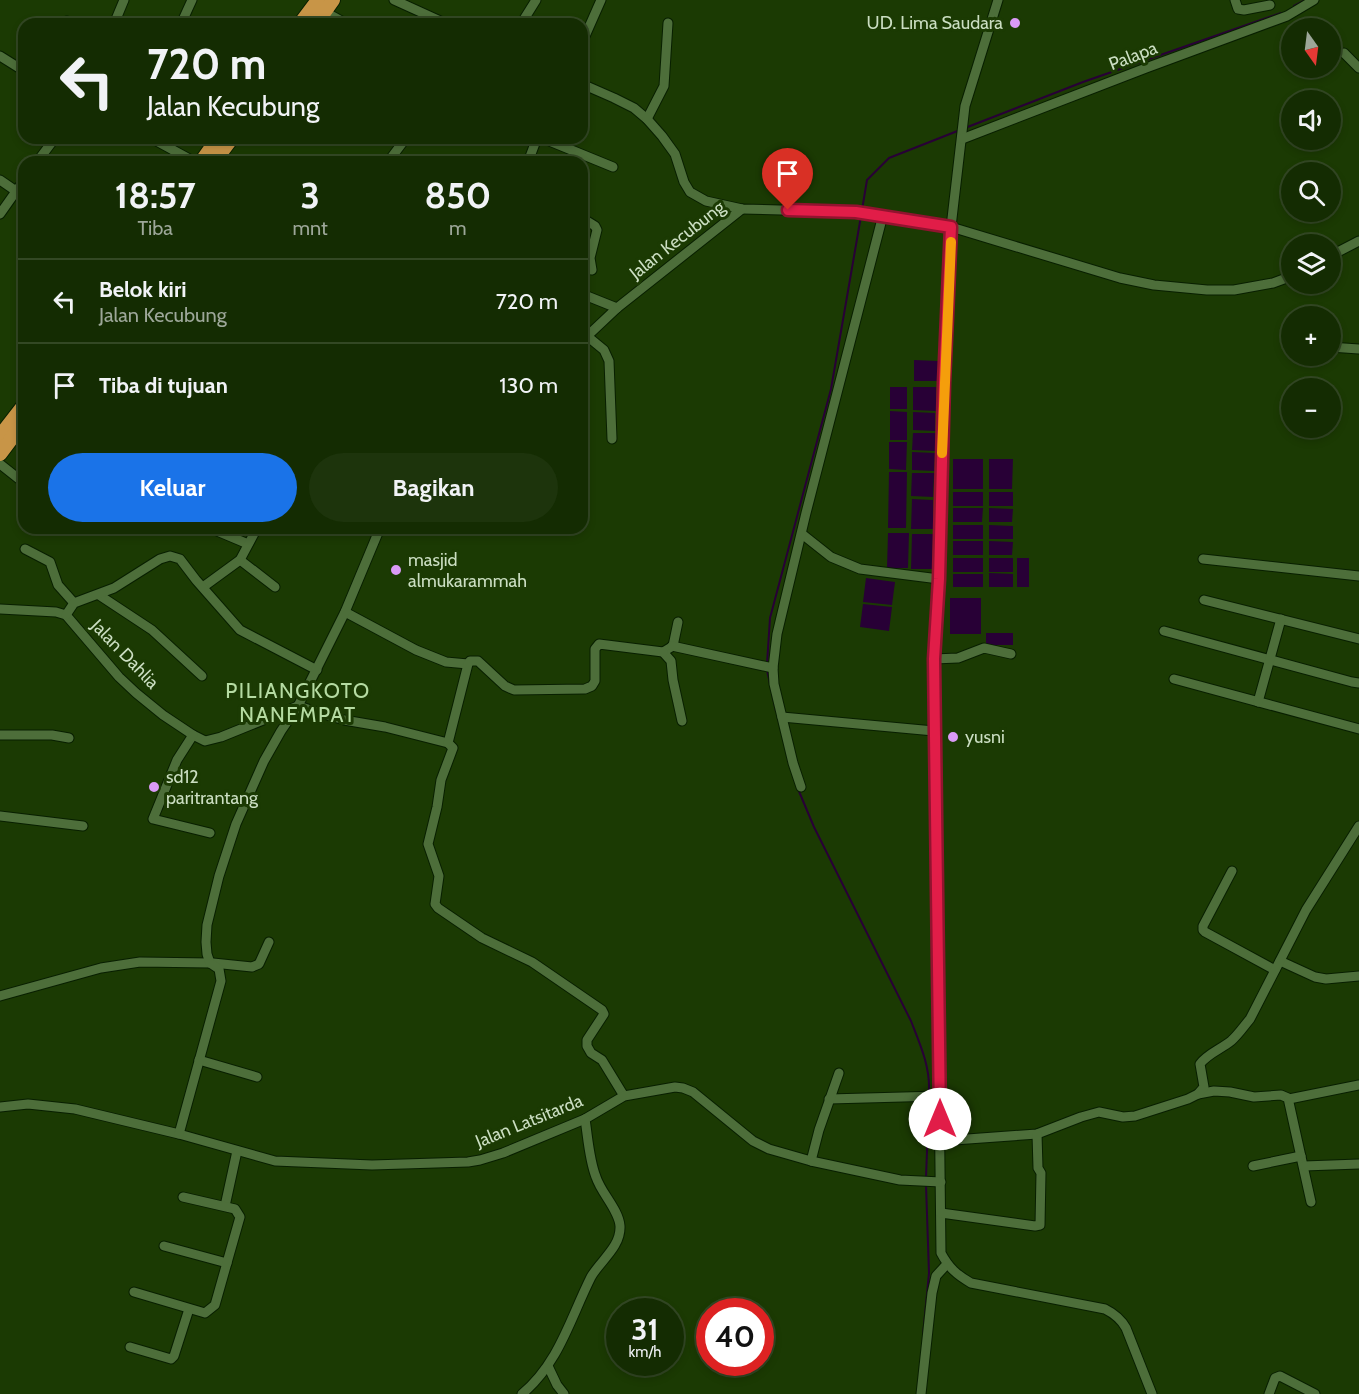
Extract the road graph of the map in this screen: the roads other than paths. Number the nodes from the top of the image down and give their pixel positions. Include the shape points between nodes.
1 (124, 0) edge
2 (192, 0) edge
3 (394, 0) edge
4 (536, 0) edge
5 (601, 0) edge
6 (998, 0) edge
7 (1235, 0) edge
8 (1280, 0) edge
9 (1314, 0) edge
10 (1270, 2) edge
11 (325, 4) edge
12 (116, 18) edge
13 (184, 18) edge
14 (308, 18) edge
15 (319, 18) edge
16 (340, 18) edge
17 (434, 18) edge
18 (525, 18) edge
19 (668, 23) dead end
20 (588, 29) edge
21 (1344, 53) dead end
22 (0, 56) edge
23 (18, 67) edge
24 (1359, 68) edge
25 (588, 87) edge
26 (647, 119) junction
27 (962, 138) junction
28 (162, 144) edge
29 (557, 144) edge
30 (184, 156) edge
31 (586, 156) edge
32 (588, 157) edge
33 (613, 167) dead end
34 (0, 180) edge
35 (18, 188) edge
36 (16, 191) junction
37 (742, 209) junction
38 (0, 214) edge
39 (883, 215) junction
40 (588, 222) edge
41 (951, 227) junction
42 (1359, 241) edge
43 (1341, 250) edge
44 (592, 270) dead end
45 (1281, 280) edge
46 (588, 296) edge
47 (617, 308) junction
48 (588, 335) edge
49 (588, 340) edge
50 (1341, 348) edge
51 (1359, 349) edge
52 (18, 413) edge
53 (18, 430) edge
54 (0, 436) edge
55 (612, 439) dead end
56 (0, 454) edge
57 (0, 465) edge
58 (18, 478) edge
59 (224, 534) edge
60 (254, 534) edge
61 (378, 534) edge
62 (802, 534) junction
63 (248, 544) junction
64 (25, 549) dead end
65 (1203, 559) dead end
66 (240, 560) junction
67 (1359, 576) edge
68 (939, 579) junction
69 (275, 586) dead end
70 (203, 587) junction
71 (99, 595) junction
72 (1204, 600) dead end
73 (74, 603) junction
74 (0, 609) edge
75 (345, 612) junction
76 (66, 615) junction
77 (1281, 619) junction
78 (678, 622) dead end
79 (1164, 631) dead end
80 (1359, 639) edge
81 (672, 646) junction
82 (663, 652) junction
83 (1011, 654) dead end
84 (934, 659) junction
85 (1269, 660) junction
86 (468, 664) junction
87 (769, 667) junction
88 (317, 670) junction
89 (202, 676) dead end
90 (1174, 679) dead end
91 (1359, 683) edge
92 (1258, 702) junction
93 (298, 706) junction
94 (782, 717) junction
95 (682, 721) dead end
96 (1359, 729) edge
97 (934, 731) junction
98 (0, 735) edge
99 (193, 735) junction
100 (69, 738) dead end
101 (448, 743) junction
102 (801, 787) dead end
103 (0, 816) edge
104 (83, 826) dead end
105 (1359, 826) edge
106 (210, 833) dead end
107 (1232, 871) dead end
108 (269, 942) dead end
109 (212, 963) junction
110 (1277, 966) junction
111 (1359, 976) edge
112 (0, 996) edge
113 (199, 1060) junction
114 (838, 1073) dead end
115 (256, 1077) dead end
116 (1359, 1085) edge
117 (621, 1091) junction
118 (1199, 1092) junction
119 (940, 1096) junction
120 (829, 1099) junction
121 (1289, 1099) junction
122 (0, 1107) edge
123 (585, 1119) junction
124 (179, 1134) junction
125 (1037, 1134) junction
126 (940, 1141) junction
127 (237, 1152) junction
128 (811, 1161) junction
129 (1303, 1161) junction
130 (1359, 1164) edge
131 (1253, 1166) dead end
132 (941, 1182) junction
133 (183, 1197) dead end
134 (1311, 1202) dead end
135 (225, 1206) junction
136 (941, 1213) junction
137 (164, 1246) dead end
138 (226, 1263) junction
139 (947, 1264) junction
140 (134, 1292) dead end
141 (189, 1309) junction
142 (130, 1347) dead end
143 (548, 1366) junction
144 (522, 1394) edge
145 (564, 1394) edge
146 (921, 1394) edge
147 (1152, 1394) edge
148 (1269, 1394) edge
149 (1315, 1394) edge

1 - 12 street
2 - 13 street
3 - 17 street
4 - 18 street
5 - 20 street
6 - 27 street via 965,106
7 - 10 street via 1238,9 1244,10
8 - 10 street
9 - 27 street, Palapa via 1287,16
11 - 14 highway
11 - 15 highway
11 - 16 street
19 - 26 street via 664,86
21 - 24 street
22 - 23 street
25 - 26 street via 634,108
26 - 37 street via 675,154 690,192 706,201
27 - 41 street
28 - 30 street
29 - 31 street
32 - 33 street
34 - 36 street
35 - 36 street
36 - 38 street
37 - 39 street, Jalan Kecubung
37 - 47 street, Jalan Kecubung
39 - 41 street, Jalan Kecubung
39 - 62 street
40 - 44 street via 597,230 590,258
41 - 45 street, Jalan Kecubung via 1154,285 1234,290
41 - 68 street
42 - 43 street
46 - 47 street
47 - 48 street, Jalan Kecubung
49 - 55 street via 604,350 609,361
50 - 51 street
52 - 54 highway
53 - 56 highway
57 - 58 street
59 - 63 street
60 - 63 street
61 - 75 street
62 - 68 street via 831,557 860,569
62 - 87 street
63 - 66 street
64 - 73 street via 50,562 58,585
65 - 67 street
66 - 69 street
66 - 70 street
68 - 84 street
70 - 71 street via 180,559 170,556
70 - 88 street via 240,630
71 - 73 street
71 - 89 street via 152,630
72 - 77 street
73 - 76 street
74 - 76 street, Jalan Dahlia
75 - 86 street via 416,650 446,662
75 - 88 street
76 - 99 street, Jalan Dahlia via 119,677
77 - 80 street
77 - 85 street
78 - 81 street
79 - 85 street
81 - 82 street
81 - 87 street
82 - 86 street via 599,644 595,649 595,681 585,689 514,690 478,661
82 - 95 street via 671,661
83 - 84 street via 984,648 958,658
84 - 97 street
85 - 91 street
85 - 92 street
86 - 101 street
87 - 94 street
88 - 93 street
90 - 92 street
92 - 96 street
93 - 99 street, Jalan Dahlia via 210,741
93 - 101 street
93 - 109 street via 264,761 229,845 207,925 206,948
94 - 97 street
94 - 102 street
97 - 119 street
98 - 100 street
99 - 106 street via 177,760 153,819
101 - 117 street via 453,748 441,780 429,844 439,876 435,904 462,926 532,962 602,1010 604,1014 587,1046 602,1060
103 - 104 street
105 - 110 street via 1305,910
107 - 110 street via 1203,930
108 - 109 street via 259,964 252,967
109 - 112 street via 140,962 101,968
109 - 113 street via 219,969 221,981
110 - 111 street via 1326,979
110 - 118 street via 1240,1031 1200,1064 1204,1083
113 - 115 street
113 - 124 street
114 - 120 street
116 - 121 street
117 - 123 street, Jalan Latsitarda
117 - 128 street, Jalan Latsitarda via 683,1088 753,1141 781,1154
118 - 121 street via 1281,1095
118 - 125 street via 1136,1116 1095,1113
119 - 120 street
119 - 126 street
120 - 128 street
121 - 129 street
122 - 124 street, Jalan Latsitarda via 28,1104 75,1109
123 - 127 street, Jalan Latsitarda via 503,1153 468,1162 372,1166 274,1161
123 - 143 street via 591,1163 600,1189 619,1220 619,1233 591,1278
124 - 127 street, Jalan Latsitarda
125 - 126 street
125 - 136 street via 1040,1225
126 - 132 street
127 - 135 street
128 - 132 street, Jalan Latsitarda via 900,1180
129 - 130 street
129 - 131 street
129 - 134 street
132 - 136 street
133 - 135 street
135 - 138 street via 235,1209 240,1217
136 - 139 street via 941,1253
137 - 138 street
138 - 141 street via 215,1305 205,1313
139 - 146 street via 936,1276 932,1293
139 - 147 street via 972,1283 1113,1313 1126,1328
140 - 141 street
141 - 142 street via 171,1359
143 - 144 street
143 - 145 street
148 - 149 street via 1275,1378 1280,1376

